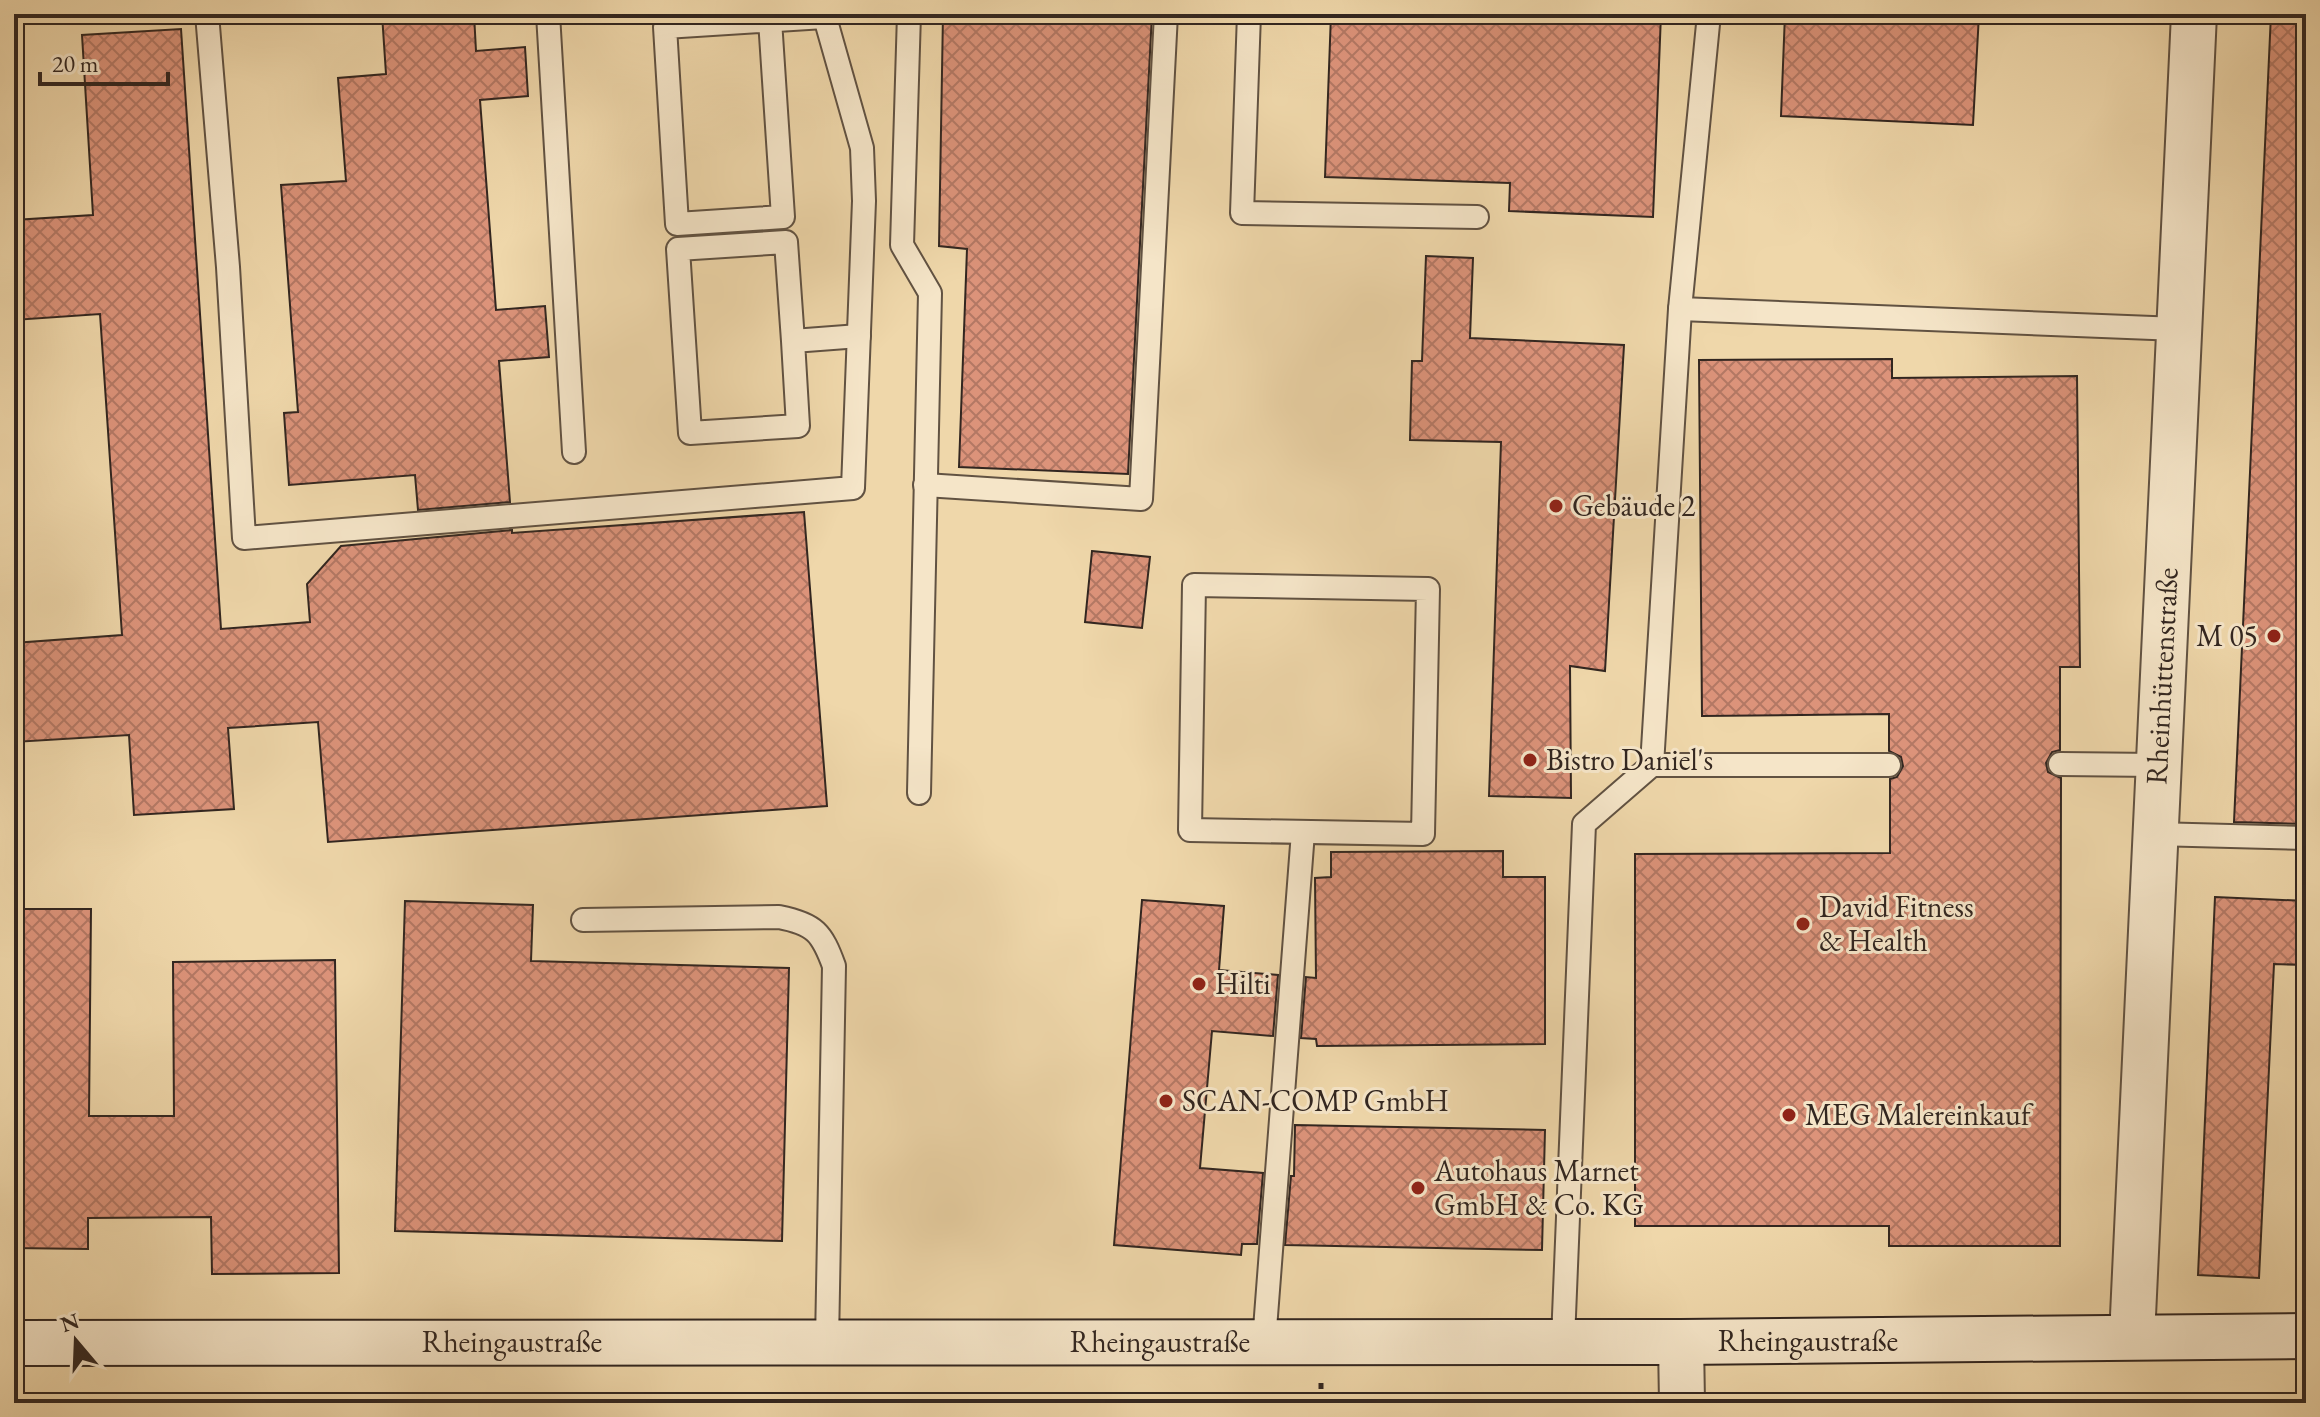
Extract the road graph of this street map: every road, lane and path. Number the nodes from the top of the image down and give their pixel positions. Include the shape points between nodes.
1 (207, 14) edge
2 (548, 14) edge
3 (909, 14) edge
4 (1166, 14) edge
5 (1249, 14) edge
6 (1709, 14) edge
7 (2194, 14) edge
8 (824, 16) edge
9 (770, 20) junction
10 (1477, 217) dead end
11 (1680, 309) junction
12 (2178, 329) junction
13 (859, 336) junction
14 (793, 341) junction
15 (574, 452) dead end
16 (925, 485) junction
17 (2060, 764) dead end
18 (1652, 765) junction
19 (1889, 765) dead end
20 (2157, 765) junction
21 (919, 793) dead end
22 (1303, 832) junction
23 (2154, 834) junction
24 (2306, 838) edge
25 (583, 920) dead end
26 (2306, 1336) edge
27 (2132, 1337) junction
28 (1563, 1340) junction
29 (827, 1342) junction
30 (1264, 1342) junction
31 (1681, 1342) junction
32 (14, 1343) edge
33 (1320, 1378) dead end
34 (1321, 1403) edge
35 (1682, 1403) edge

1 - 13 lane via 244,538 853,488
2 - 15 lane
3 - 16 lane via 902,245 930,293
4 - 16 lane via 1141,499
5 - 10 lane via 1242,213
6 - 11 lane
7 - 12 street, Rheinhüttenstraße
8 - 9 lane
8 - 13 lane via 862,148
9 - 9 lane via 665,27 677,224 783,217
11 - 12 lane
11 - 18 lane
12 - 20 street, Rheinhüttenstraße
13 - 14 lane
14 - 14 lane via 786,242 678,249 690,433 798,426
16 - 21 lane
17 - 20 lane
18 - 19 lane
18 - 28 lane via 1584,824
20 - 23 street, Rheinhüttenstraße
22 - 22 lane via 1190,830 1194,585 1428,589 1423,834
22 - 30 lane
23 - 24 lane
23 - 27 street, Rheinhüttenstraße
25 - 29 lane via 779,917 806,922 825,941 834,966
26 - 27 street, Rheingaustraße
27 - 31 street, Rheingaustraße
28 - 30 street, Rheingaustraße
28 - 31 street, Rheingaustraße
29 - 30 street, Rheingaustraße
29 - 32 street, Rheingaustraße
31 - 35 street
33 - 34 path

